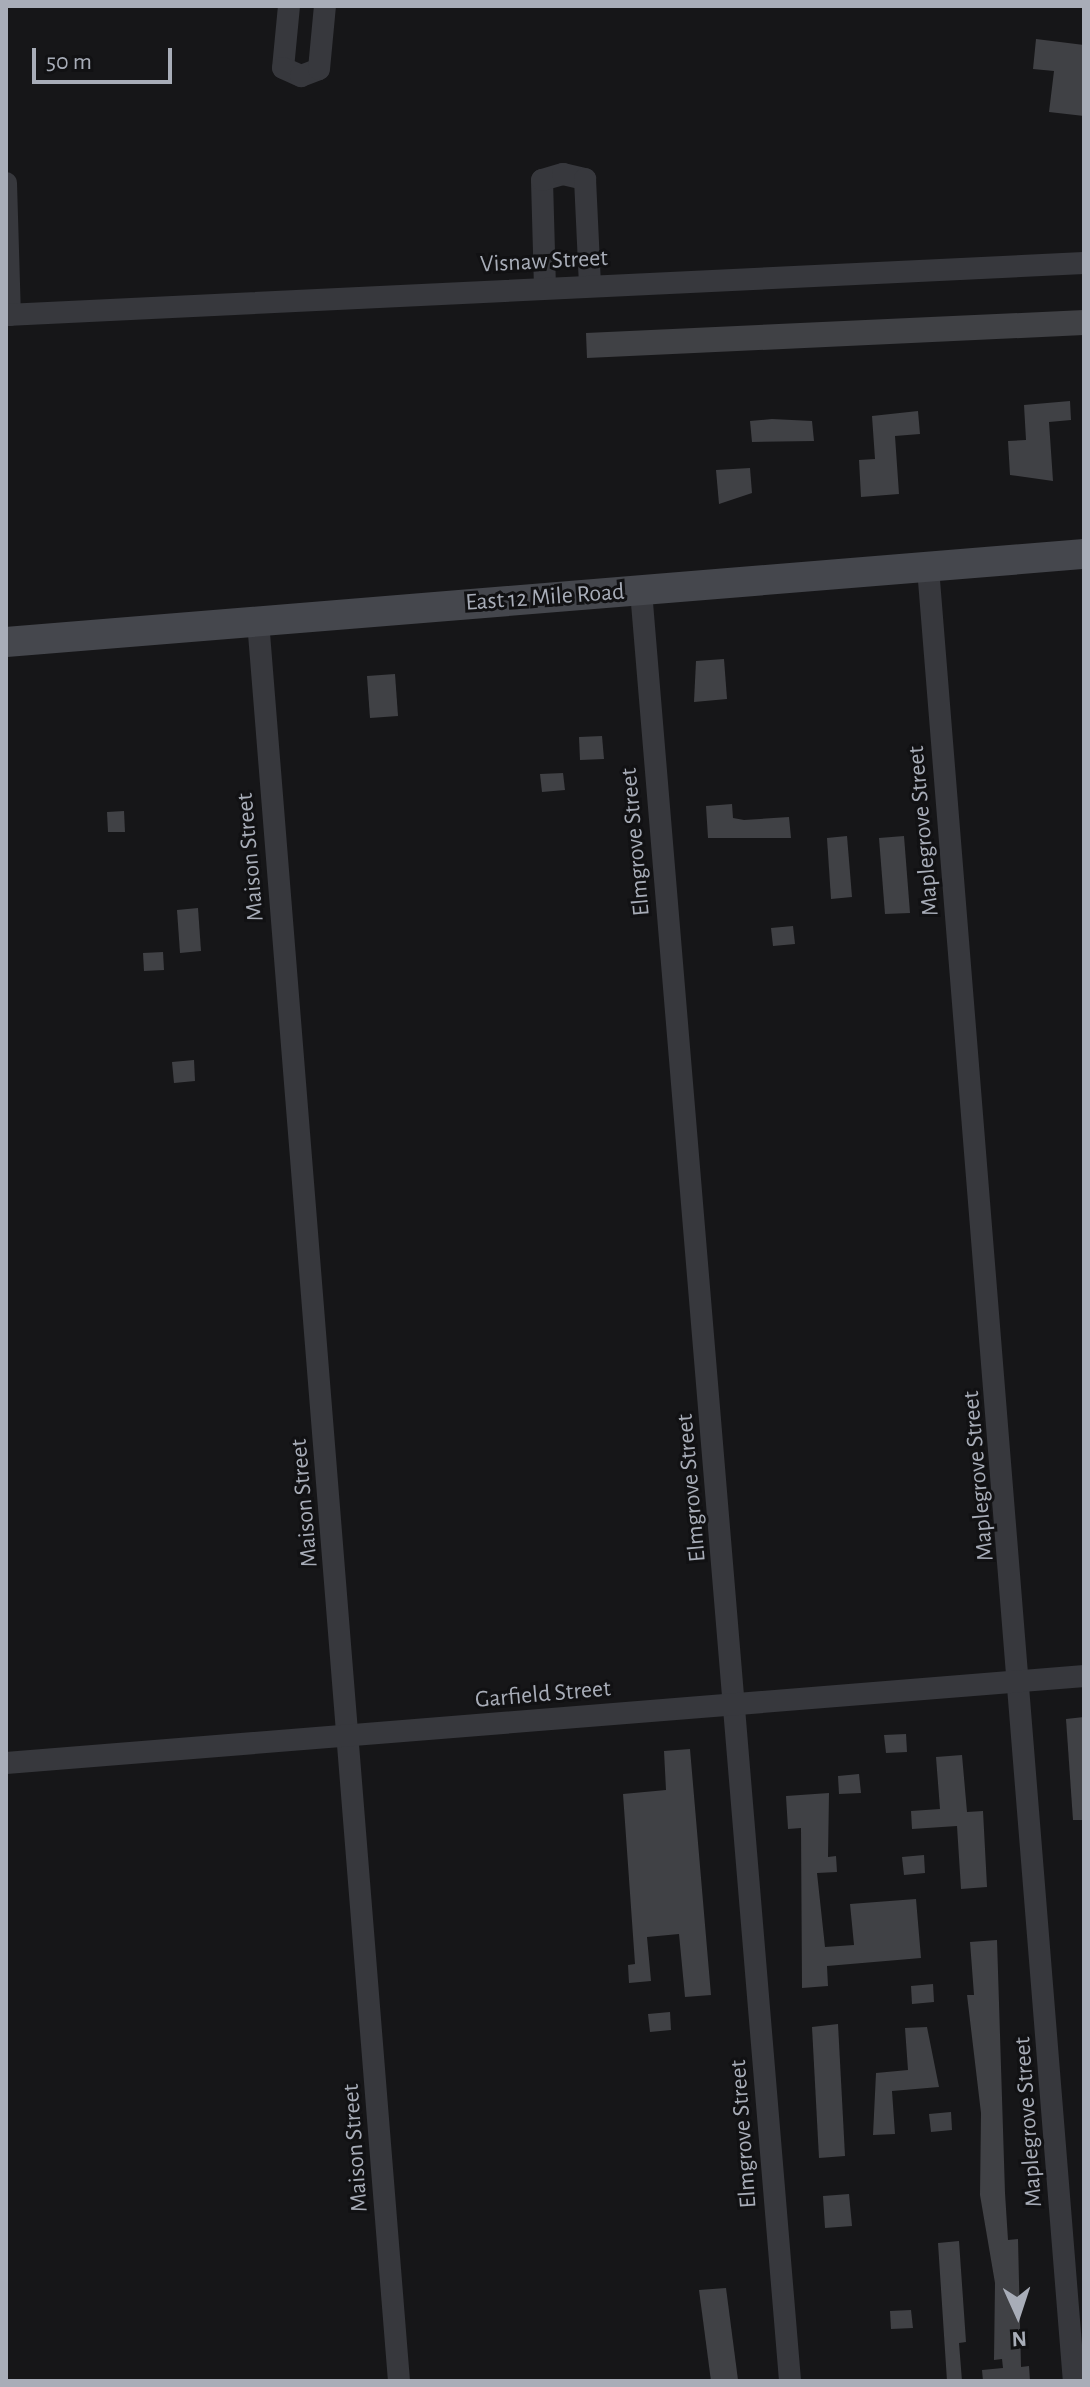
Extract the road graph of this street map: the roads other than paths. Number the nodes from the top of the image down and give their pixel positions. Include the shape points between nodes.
1 (289, 6) edge
2 (325, 6) edge
3 (6, 183) edge
4 (1084, 263) edge
5 (590, 286) junction
6 (545, 288) junction
7 (8, 315) edge
8 (1084, 554) edge
9 (928, 568) junction
10 (641, 591) junction
11 (258, 621) junction
12 (6, 642) edge
13 (1084, 1676) edge
14 (1023, 1680) junction
15 (737, 1704) junction
16 (351, 1739) junction
17 (6, 1763) edge
18 (399, 2381) edge
19 (790, 2381) edge
20 (1074, 2381) edge

1 - 2 street via 283,68 301,76 319,69
3 - 7 street
4 - 5 street, Visnaw Street
5 - 6 street, Visnaw Street
5 - 6 street via 585,179 563,174 542,180
6 - 7 street, Visnaw Street
8 - 9 main road, East 12 Mile Road
9 - 10 main road, East 12 Mile Road
9 - 14 street, Maplegrove Street
10 - 11 main road, East 12 Mile Road
10 - 15 street, Elmgrove Street
11 - 12 main road, East 12 Mile Road
11 - 16 street, Maison Street
13 - 14 street, Garfield Street
14 - 15 street, Garfield Street
14 - 20 street, Maplegrove Street
15 - 16 street, Garfield Street
15 - 19 street, Elmgrove Street
16 - 17 street, Garfield Street
16 - 18 street, Maison Street

